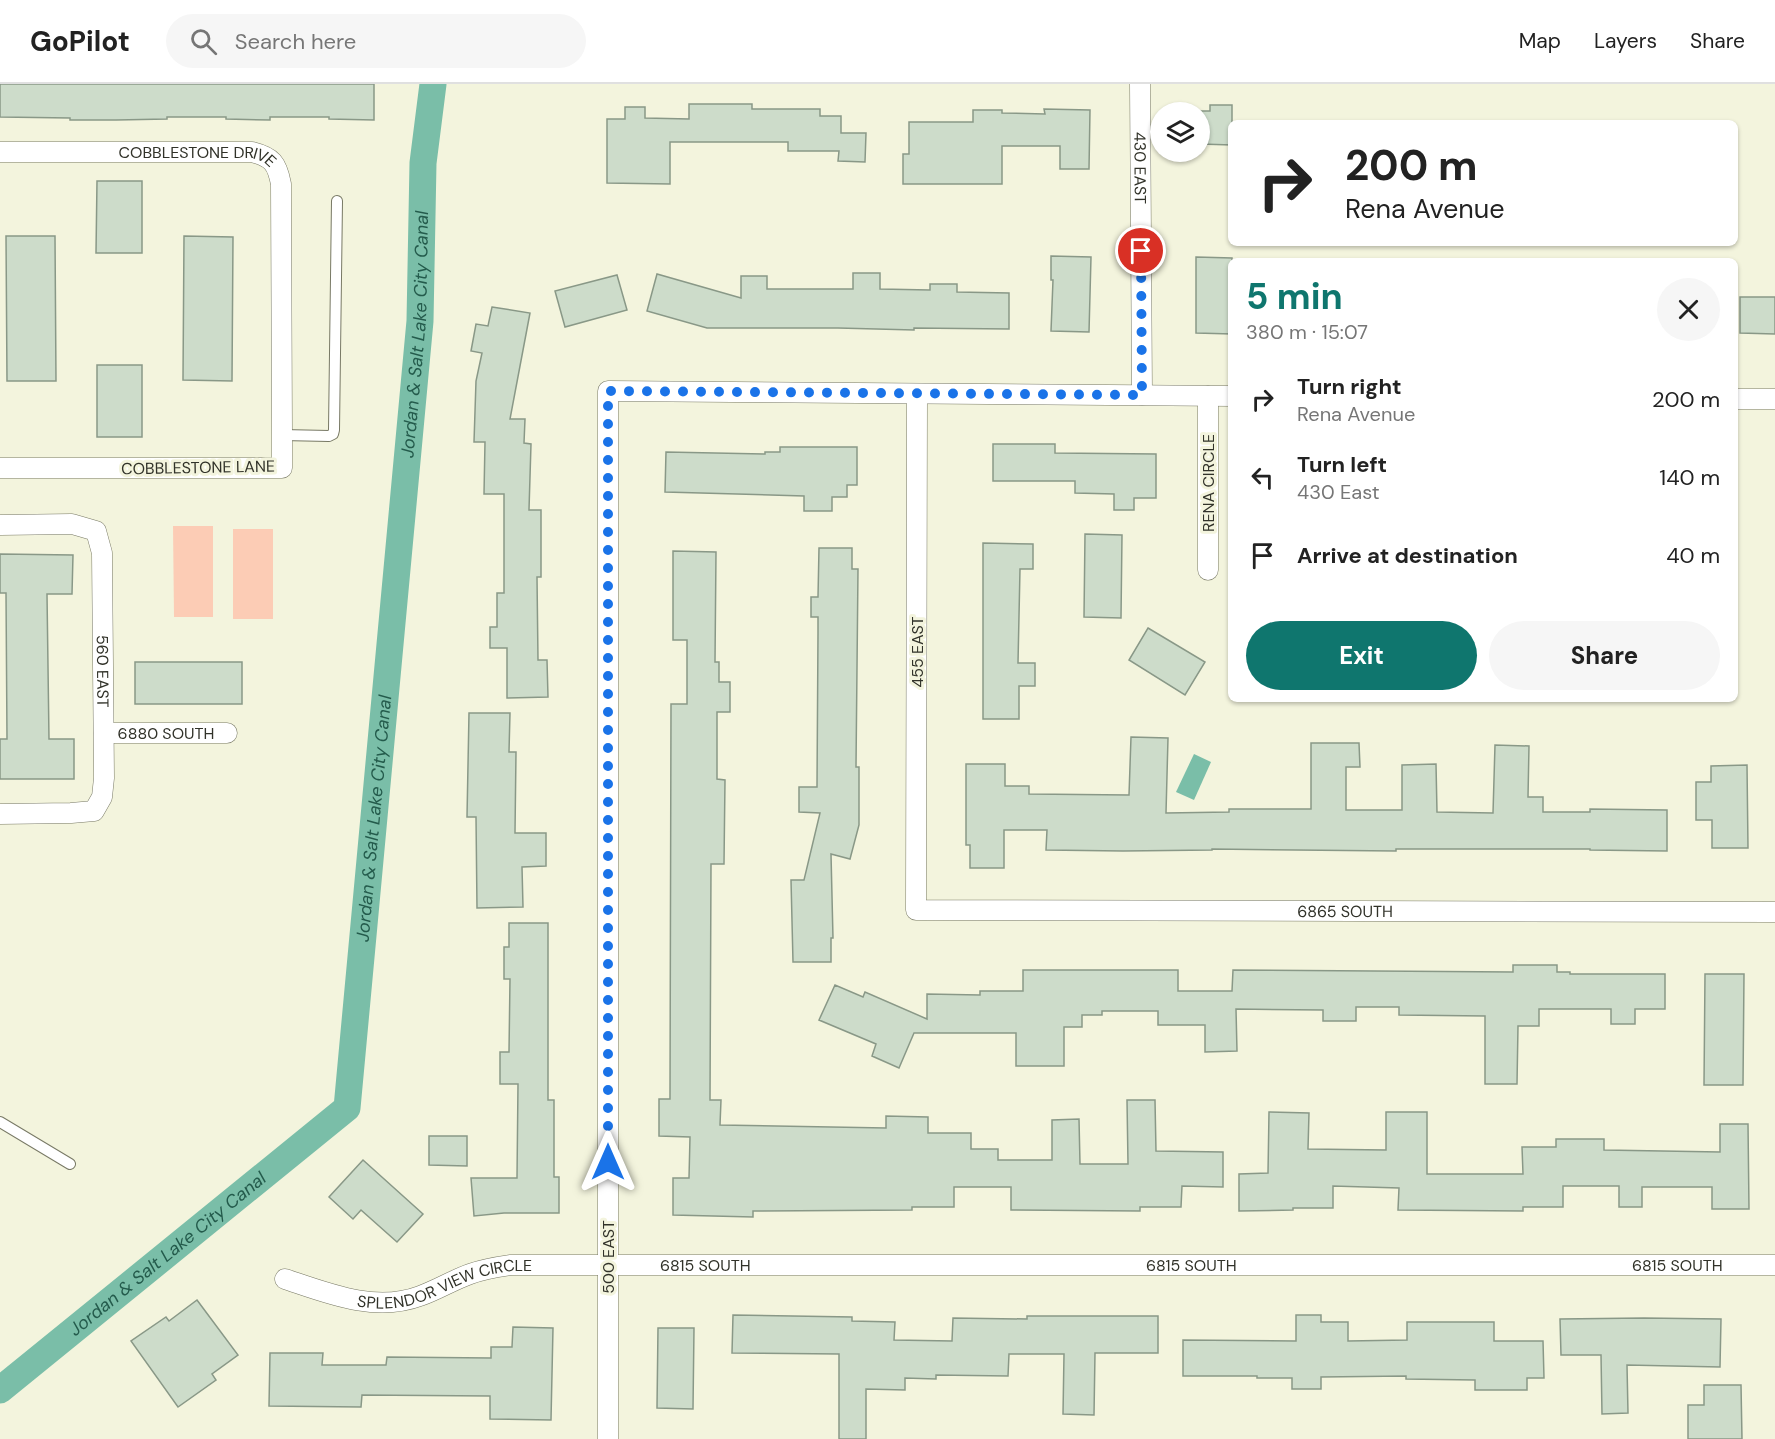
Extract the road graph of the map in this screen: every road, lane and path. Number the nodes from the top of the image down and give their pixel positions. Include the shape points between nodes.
1 (1140, 84) edge
2 (0, 152) edge
3 (337, 201) dead end
4 (281, 280) joint
5 (917, 394) junction
6 (1142, 395) junction
7 (1208, 396) junction
8 (1228, 396) edge
9 (1738, 399) edge
10 (1775, 399) edge
11 (282, 435) junction
12 (0, 468) edge
13 (0, 525) edge
14 (1208, 570) dead end
15 (104, 733) junction
16 (227, 733) dead end
17 (0, 814) edge
18 (916, 910) joint
19 (1775, 912) edge
20 (0, 1122) edge
21 (70, 1164) dead end
22 (1775, 1264) edge
23 (608, 1265) junction
24 (285, 1279) dead end
25 (608, 1439) edge

1 - 6 street, 430 EAST
2 - 4 street, COBBLESTONE DRIVE via 263,155 274,162 281,184
3 - 11 lane via 334,430 329,436
4 - 11 street, COBBLESTONE LANE
5 - 6 street
5 - 18 street, 455 EAST
5 - 23 street, 500 EAST via 608,391
6 - 7 street
7 - 8 street
7 - 14 street, RENA CIRCLE
9 - 10 street
11 - 12 street, COBBLESTONE LANE via 282,468
13 - 15 street, 560 EAST via 72,524 96,531 102,553
15 - 16 street, 6880 SOUTH
15 - 17 street, 560 EAST via 102,797 94,811
18 - 19 street, 6865 SOUTH
20 - 21 lane
22 - 23 street, 6815 SOUTH
23 - 24 street, SPLENDOR VIEW CIRCLE via 490,1268 417,1298 393,1302 340,1298
23 - 25 street, 500 EAST

